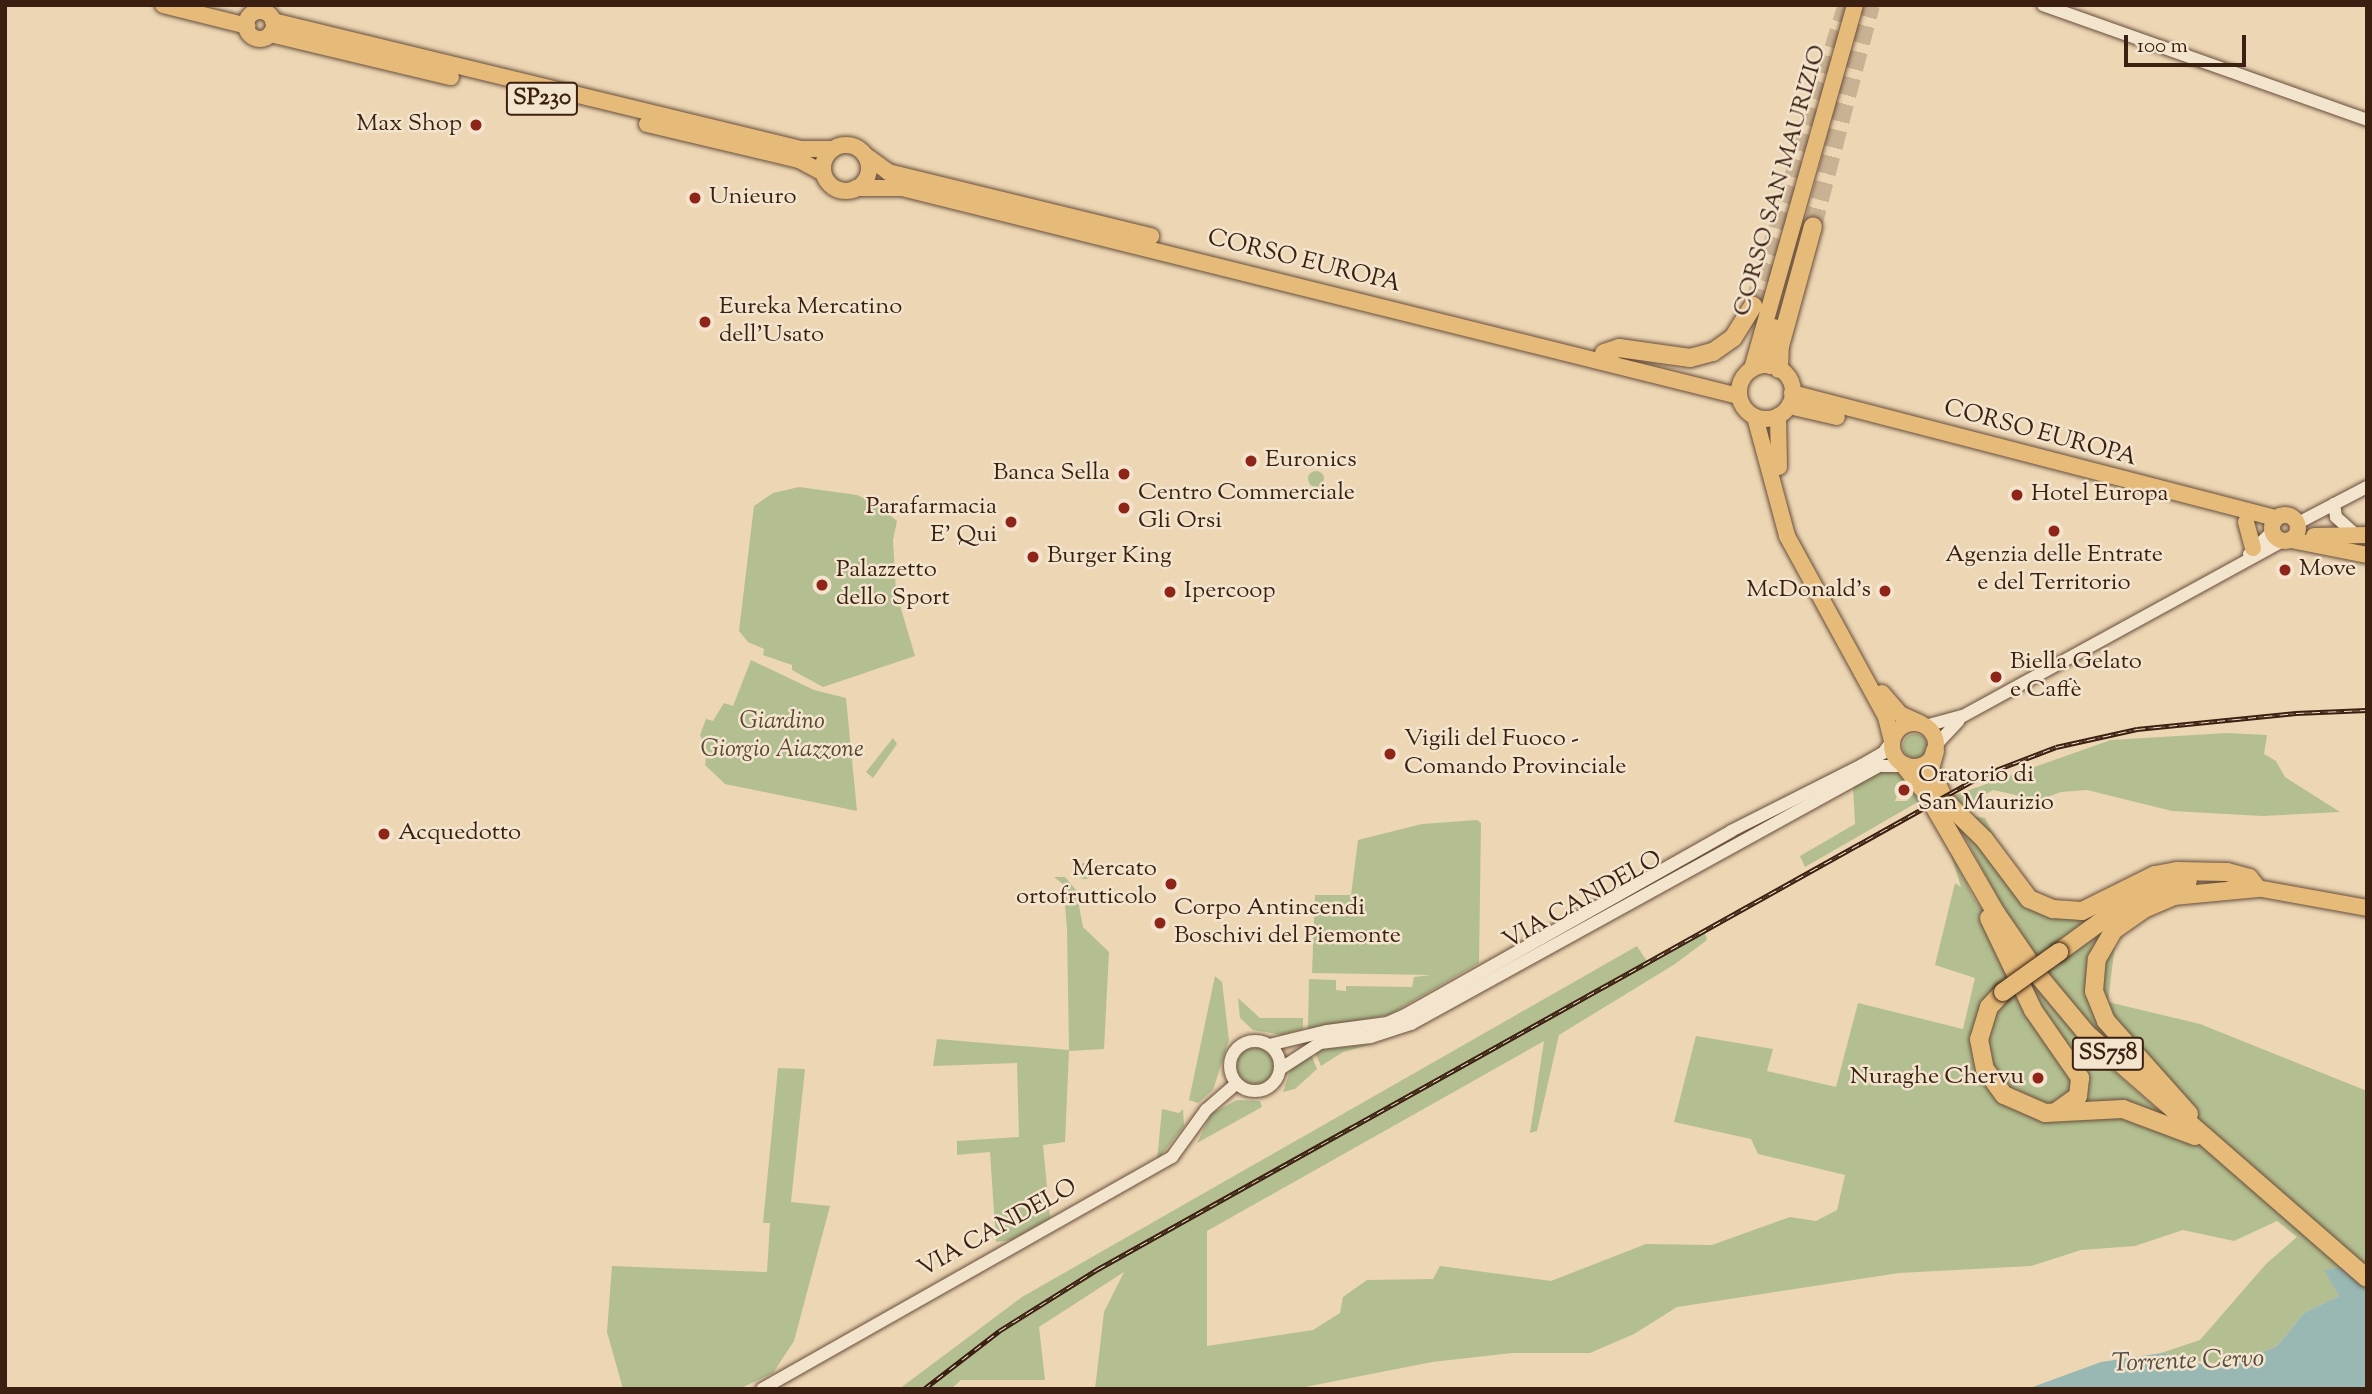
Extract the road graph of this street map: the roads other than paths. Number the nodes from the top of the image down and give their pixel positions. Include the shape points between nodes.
1 (163, 5) edge
2 (203, 5) edge
3 (1855, 5) edge
4 (1865, 5) edge
5 (2043, 5) edge
6 (261, 19) edge
7 (2367, 120) edge
8 (833, 149) junction
9 (865, 155) junction
10 (816, 163) junction
11 (856, 188) junction
12 (1813, 226) tunnel mouth
13 (1754, 306) tunnel mouth
14 (1604, 354) junction
15 (1775, 367) junction
16 (1752, 369) junction
17 (1740, 390) junction
18 (1786, 405) junction
19 (1755, 417) junction
20 (2367, 486) edge
21 (2334, 504) junction
22 (2246, 522) junction
23 (2284, 530) junction
24 (2361, 534) edge
25 (2250, 552) junction
26 (2367, 555) edge
27 (1964, 716) junction
28 (1923, 725) junction
29 (1892, 741) junction
30 (1936, 748) junction
31 (1905, 766) junction
32 (1946, 802) junction
33 (1968, 866) junction
34 (2257, 888) junction
35 (2367, 908) edge
36 (2028, 960) junction
37 (1269, 1045) junction
38 (1280, 1069) junction
39 (1237, 1084) junction
40 (2054, 1113) junction
41 (2209, 1142) junction
42 (2367, 1278) edge
43 (762, 1389) edge

1 - 6 main road, SP230
2 - 6 main road, SP230
3 - 16 main road, CORSO SAN MAURIZIO
4 - 15 main road, CORSO SAN MAURIZIO via 1770,343
5 - 7 street
6 - 10 main road, SP230
8 - 9 main road via 854,146
8 - 10 main road
8 - 10 main road
9 - 11 main road via 869,170
9 - 14 main road, CORSO EUROPA via 888,172 1460,313
10 - 11 main road via 836,189
11 - 17 main road, CORSO EUROPA via 902,188
12 - 15 highway
13 - 14 highway via 1733,338 1713,352 1690,358 1619,348
14 - 17 main road, CORSO EUROPA
15 - 16 main road
15 - 18 main road via 1789,379
16 - 17 main road
17 - 19 main road
18 - 19 main road, CORSO EUROPA
18 - 22 main road, CORSO EUROPA
18 - 23 main road, CORSO EUROPA
18 - 28 main road via 1776,451 1782,485 1808,559 1885,697 1900,715
19 - 29 main road via 1787,536 1886,717
20 - 21 street
21 - 23 street
21 - 24 street via 2336,517
22 - 23 main road, CORSO EUROPA
22 - 25 main road
23 - 24 main road via 2320,538
23 - 25 street
23 - 26 main road
25 - 27 street
27 - 28 street
27 - 30 street
28 - 29 main road via 1902,726
28 - 30 main road, SS758
29 - 31 main road, SS758 via 1894,756
29 - 37 street, VIA CANDELO via 1883,753 1862,765 1731,831 1405,1015 1387,1023
30 - 31 main road via 1926,764
30 - 32 highway, SS758 via 1930,769
31 - 33 highway, SS758 via 1927,794
31 - 38 street, VIA CANDELO via 1879,766 1411,1024 1371,1037 1320,1043
32 - 34 highway via 1984,839 2029,899 2053,909 2082,911 2155,875 2177,871 2227,872 2249,878
32 - 36 highway, SS758
33 - 36 highway, SS758
33 - 40 highway via 2033,1010 2080,1078 2078,1096
34 - 35 main road
34 - 40 highway, bridge via 2219,879 2160,887 2129,901 2004,992 1982,1021 1979,1039 1985,1069 2013,1101
34 - 41 highway via 2174,896 2146,908 2114,930 2097,959 2094,991 2106,1021 2164,1083
36 - 41 highway, SS758 via 2087,1034
37 - 38 street via 1278,1055
37 - 39 street via 1249,1041 1237,1049 1230,1062
38 - 39 street via 1273,1084 1259,1091
39 - 43 street, VIA CANDELO via 1206,1110 1172,1157
40 - 41 highway via 2123,1110
41 - 42 highway, SS758

